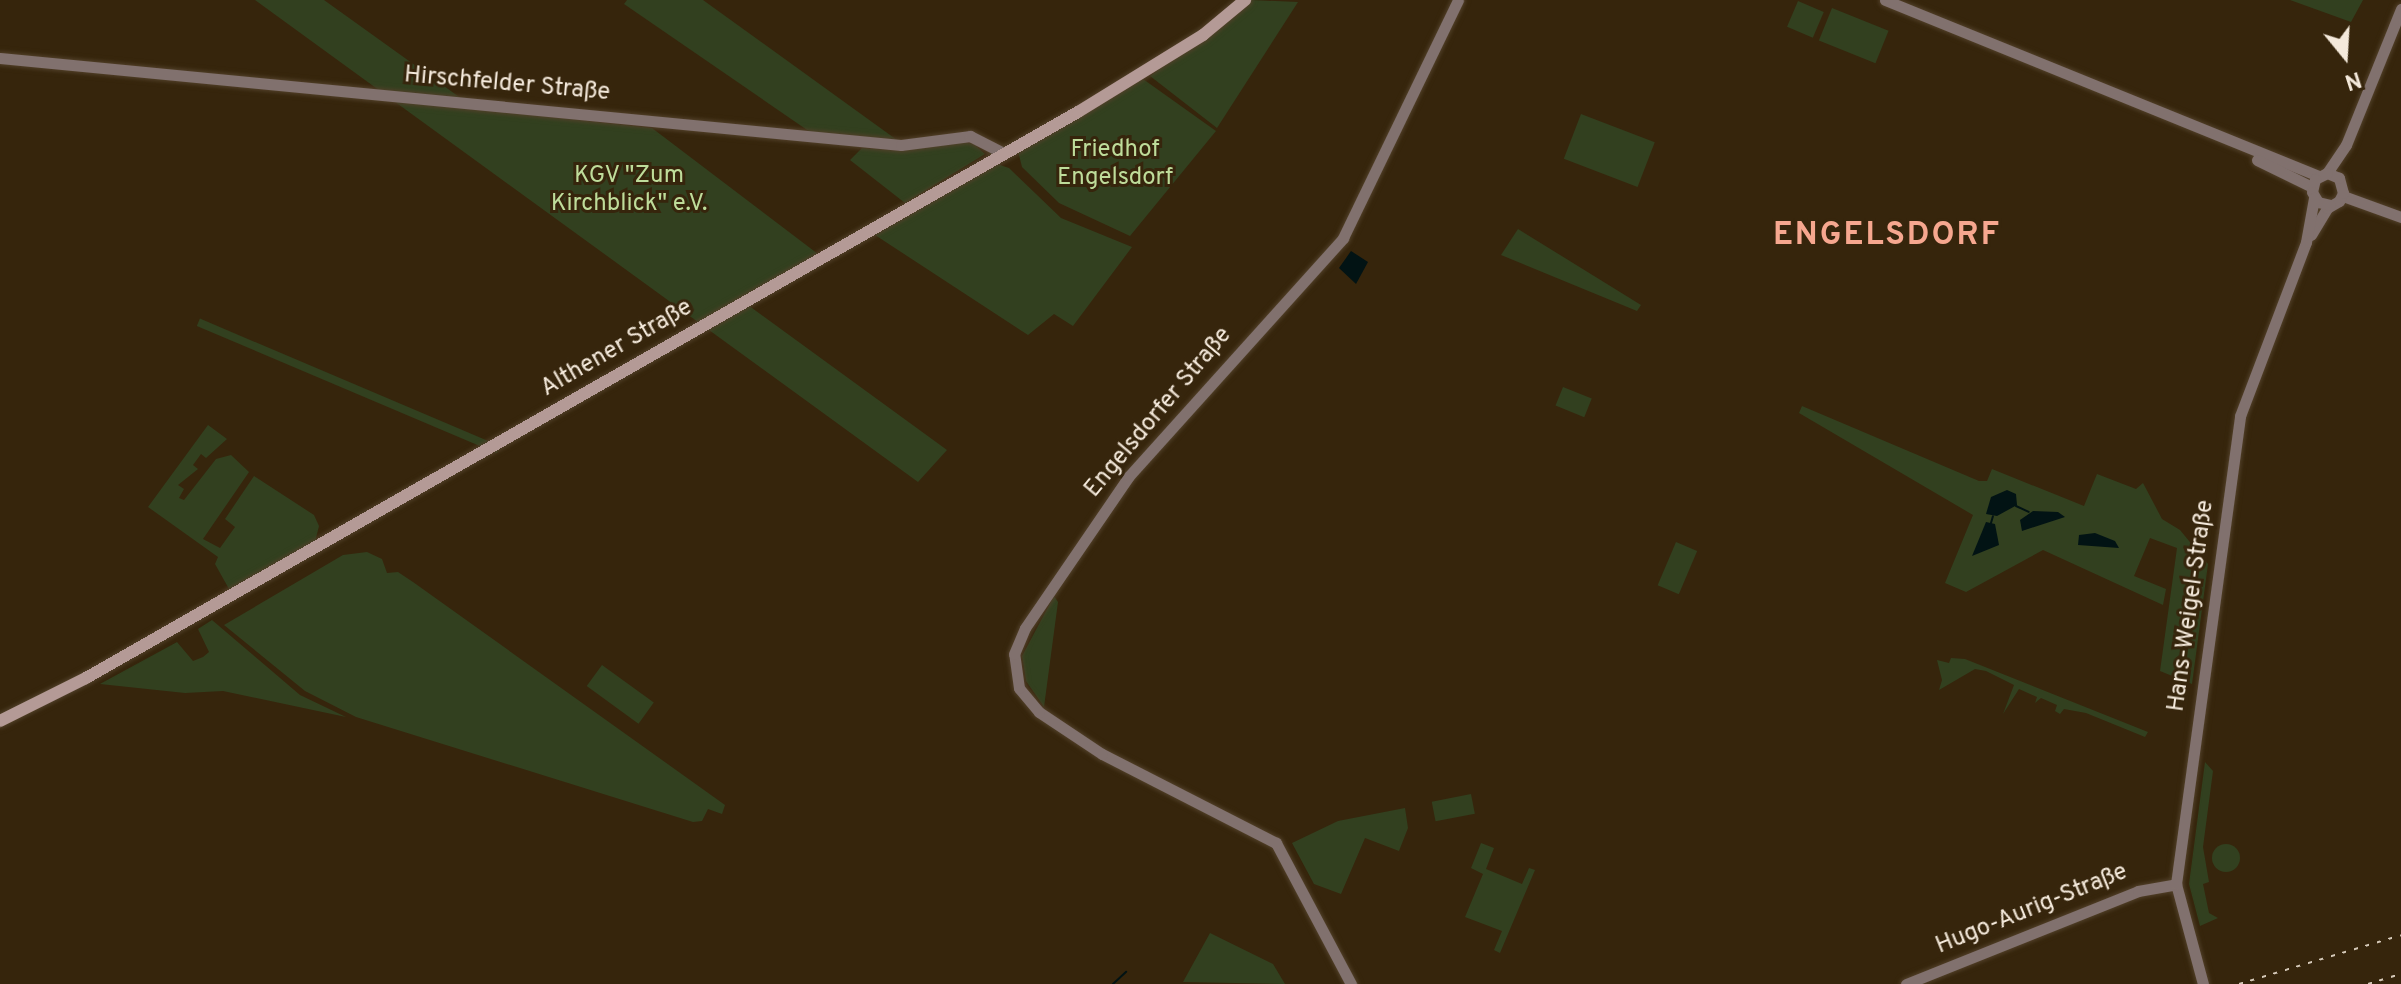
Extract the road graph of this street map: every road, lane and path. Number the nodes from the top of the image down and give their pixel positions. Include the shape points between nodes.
1 (1245, 0) edge
2 (1458, 0) edge
3 (1885, 0) edge
4 (2401, 9) edge
5 (0, 58) edge
6 (2218, 138) junction
7 (2346, 145) junction
8 (1004, 153) junction
9 (2322, 174) junction
10 (2341, 180) junction
11 (2313, 193) junction
12 (2343, 196) junction
13 (2330, 205) junction
14 (2401, 217) edge
15 (2306, 242) junction
16 (0, 721) edge
17 (2176, 884) junction
18 (1351, 984) edge
19 (1906, 984) edge
20 (2203, 984) edge

1 - 8 main road, Althener Straße via 1203,35
2 - 18 street, Engelsdorfer Straße via 1343,238 1129,476 1016,646 1016,679 1034,708 1102,754 1278,846
3 - 6 street
4 - 7 street
5 - 8 street, Hirschfelder Straße via 901,145 970,136
6 - 9 street
6 - 11 street
7 - 9 street
7 - 10 street
8 - 16 main road, Althener Straße via 125,657
9 - 10 street
9 - 11 street, Hans-Weigel-Straße
10 - 12 street
11 - 13 street
11 - 15 street, Hans-Weigel-Straße
12 - 13 street
12 - 14 street
13 - 15 street, Hans-Weigel-Straße
15 - 17 street, Hans-Weigel-Straße via 2240,416
17 - 19 street, Hugo-Aurig-Straße via 2138,891
17 - 20 street, Hans-Weigel-Straße

